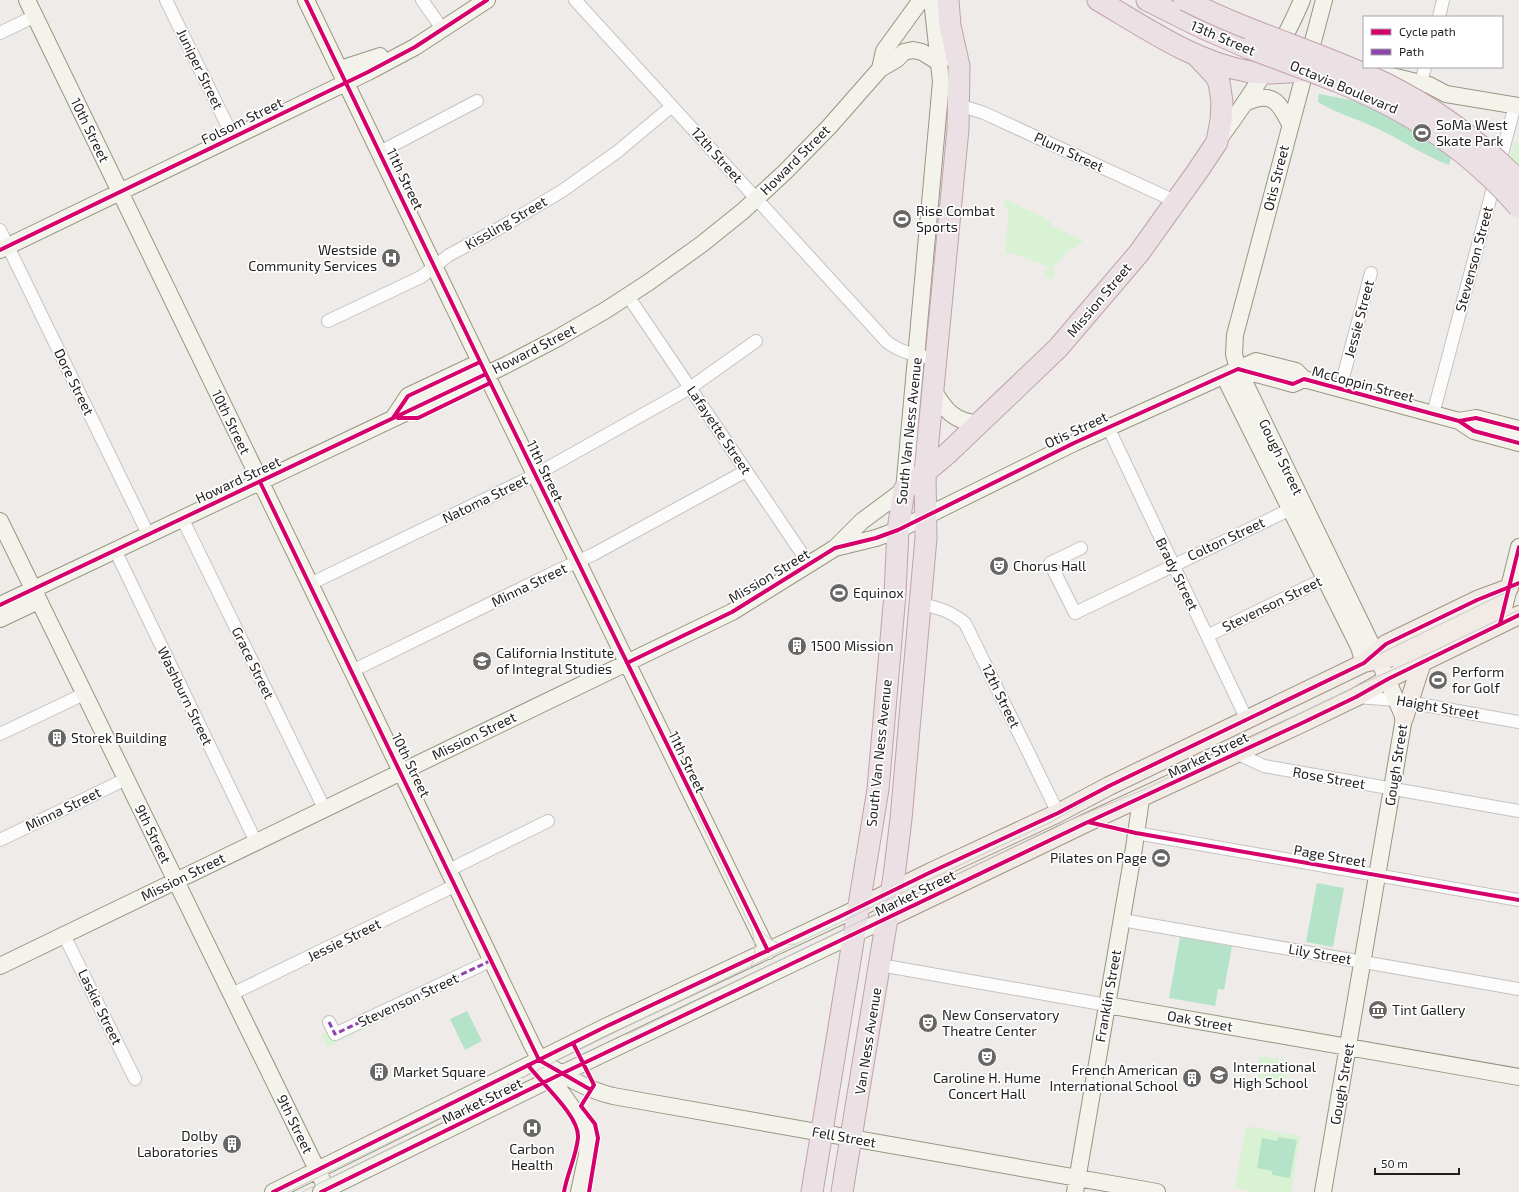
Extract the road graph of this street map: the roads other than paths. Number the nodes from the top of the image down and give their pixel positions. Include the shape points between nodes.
1 (27, 0) edge
2 (166, 0) edge
3 (306, 0) edge
4 (422, 0) edge
5 (487, 0) edge
6 (576, 0) edge
7 (921, 0) edge
8 (932, 0) edge
9 (948, 0) edge
10 (1098, 0) edge
11 (1146, 0) edge
12 (1186, 0) edge
13 (1302, 0) edge
14 (1324, 0) edge
15 (1443, 0) edge
16 (34, 16) junction
17 (1439, 16) edge
18 (443, 30) junction
19 (0, 33) edge
20 (1282, 40) junction
21 (1310, 50) junction
22 (1196, 55) junction
23 (940, 63) junction
24 (1268, 66) junction
25 (1363, 68) edge
26 (1363, 68) edge
27 (1425, 68) edge
28 (880, 69) junction
29 (1304, 71) junction
30 (343, 76) junction
31 (1421, 83) junction
32 (1446, 94) junction
33 (477, 102) dead end
34 (949, 102) junction
35 (1245, 103) junction
36 (1517, 105) edge
37 (672, 106) junction
38 (1290, 124) junction
39 (937, 128) junction
40 (233, 137) junction
41 (1217, 142) junction
42 (380, 152) junction
43 (954, 169) junction
44 (1519, 181) edge
45 (117, 188) junction
46 (756, 199) junction
47 (1177, 202) junction
48 (1519, 207) edge
49 (0, 230) edge
50 (4, 248) edge
51 (434, 266) junction
52 (1371, 273) dead end
53 (628, 296) junction
54 (328, 321) dead end
55 (756, 341) dead end
56 (927, 358) junction
57 (1231, 372) junction
58 (485, 373) junction
59 (690, 388) junction
60 (1340, 389) junction
61 (933, 390) junction
62 (1434, 414) junction
63 (1459, 422) junction
64 (979, 424) junction
65 (1108, 427) junction
66 (1519, 429) edge
67 (1519, 443) edge
68 (746, 471) junction
69 (925, 472) junction
70 (535, 475) junction
71 (260, 482) junction
72 (904, 490) junction
73 (1291, 508) junction
74 (925, 516) junction
75 (182, 518) junction
76 (0, 521) edge
77 (898, 530) junction
78 (148, 534) junction
79 (1519, 547) edge
80 (835, 548) junction
81 (1081, 548) dead end
82 (114, 550) junction
83 (578, 562) junction
84 (809, 564) junction
85 (1172, 566) junction
86 (1331, 576) junction
87 (310, 584) junction
88 (1514, 586) edge
89 (35, 595) junction
90 (0, 605) edge
91 (920, 605) junction
92 (1519, 615) edge
93 (0, 619) edge
94 (1500, 624) junction
95 (1207, 636) junction
96 (1367, 661) junction
97 (1422, 662) junction
98 (627, 663) junction
99 (352, 671) junction
100 (1388, 679) junction
101 (84, 694) junction
102 (1356, 697) junction
103 (1404, 707) junction
104 (1247, 720) junction
105 (1519, 722) edge
106 (0, 734) edge
107 (1253, 745) junction
108 (1236, 753) junction
109 (401, 771) junction
110 (126, 779) junction
111 (1392, 788) junction
112 (1141, 799) junction
113 (324, 808) junction
114 (1519, 811) edge
115 (1058, 813) junction
116 (548, 821) dead end
117 (1136, 833) junction
118 (0, 840) edge
119 (256, 842) junction
120 (449, 870) junction
121 (1378, 875) junction
122 (176, 881) junction
123 (456, 885) junction
124 (892, 891) junction
125 (1519, 900) edge
126 (858, 908) junction
127 (888, 918) junction
128 (1122, 920) junction
129 (854, 934) junction
130 (64, 935) junction
131 (768, 951) junction
132 (492, 960) junction
133 (1363, 962) junction
134 (880, 965) junction
135 (0, 966) edge
136 (1519, 989) edge
137 (232, 994) junction
138 (1107, 1005) junction
139 (329, 1022) dead end
140 (1348, 1047) junction
141 (539, 1060) junction
142 (557, 1076) junction
143 (1519, 1077) edge
144 (135, 1079) dead end
145 (822, 1133) junction
146 (851, 1139) junction
147 (317, 1170) junction
148 (1076, 1185) edge
149 (325, 1191) edge
150 (273, 1192) edge
151 (579, 1192) edge
152 (812, 1192) edge
153 (842, 1192) edge
154 (1157, 1192) edge
155 (1323, 1192) edge

1 - 16 main road, 10th Street
2 - 40 street, Juniper Street
3 - 30 main road, 11th Street
4 - 18 street
5 - 18 main road, Folsom Street
6 - 37 street, 12th Street
7 - 28 main road, Howard Street via 884,51
8 - 23 main road, South Van Ness Avenue
9 - 34 highway, South Van Ness Avenue via 950,26 959,66
10 - 22 highway
11 - 24 main road, 13th Street
11 - 48 highway, Octavia Boulevard, bridge via 1214,33 1347,86 1397,110 1436,133 1465,155
12 - 20 main road, 13th Street
12 - 44 highway, Octavia Boulevard, bridge via 1360,72 1405,94 1467,134
13 - 20 main road, Mission Street
14 - 21 main road
15 - 17 street
16 - 19 street
16 - 45 main road, 10th Street
18 - 30 main road, Folsom Street via 410,50
20 - 21 main road, 13th Street
20 - 24 main road, Mission Street
21 - 26 main road, 13th Street
21 - 29 main road
22 - 24 highway via 1248,72
22 - 41 highway via 1219,82 1222,110
23 - 28 main road, Howard Street via 926,53 913,50 904,52
23 - 34 main road, South Van Ness Avenue
24 - 29 highway
24 - 35 main road, Mission Street
25 - 31 main road, 13th Street
27 - 31 street
28 - 46 main road, Howard Street via 821,136
29 - 32 main road via 1348,83 1429,98
29 - 38 main road, Otis Street
30 - 40 main road, Folsom Street
30 - 42 main road, 11th Street
31 - 32 main road, 13th Street
32 - 36 main road
33 - 42 street
34 - 39 main road, South Van Ness Avenue
34 - 43 highway, South Van Ness Avenue via 958,129
34 - 47 street, Plum Street via 984,113
35 - 38 main road via 1263,97 1273,99 1279,104
35 - 41 main road, Mission Street
36 - 62 street, Stevenson Street
37 - 46 street, 12th Street
37 - 51 street, Kissling Street via 590,172
38 - 57 main road, Otis Street via 1235,335
39 - 43 main road via 945,146 944,164 946,168
39 - 56 main road, South Van Ness Avenue
40 - 45 main road, Folsom Street
41 - 47 highway, Mission Street
42 - 51 main road, 11th Street
43 - 56 highway, South Van Ness Avenue
45 - 50 main road, Folsom Street
45 - 71 main road, 10th Street
46 - 53 main road, Howard Street via 702,244
46 - 56 street, 12th Street via 887,342 893,347
47 - 64 highway, Mission Street via 1118,279 1063,343
49 - 50 street, Dore Street
50 - 78 street, Dore Street
51 - 54 street, Kissling Street via 421,277
51 - 58 main road, 11th Street
52 - 60 street, Jessie Street
53 - 58 main road, Howard Street via 556,339
53 - 59 street, Lafayette Street
55 - 59 street, Natoma Street
56 - 61 highway, South Van Ness Avenue
56 - 72 main road, South Van Ness Avenue
57 - 60 main road, McCoppin Street via 1256,361 1296,371 1304,379
57 - 65 main road, Otis Street
57 - 73 main road, Gough Street
57 - 86 main road, Gough Street
58 - 70 main road, 11th Street
58 - 71 main road, Howard Street
59 - 68 street, Lafayette Street
59 - 70 street, Natoma Street
60 - 62 main road, McCoppin Street
61 - 64 main road via 953,415 964,422
61 - 69 highway, South Van Ness Avenue
62 - 63 main road, McCoppin Street
63 - 66 main road, McCoppin Street via 1476,418
63 - 67 main road, McCoppin Street via 1474,431
64 - 69 highway, Mission Street
65 - 74 main road, Otis Street
65 - 85 street, Brady Street
68 - 83 street, Minna Street
68 - 84 street, Lafayette Street
69 - 72 highway, Mission Street
69 - 74 highway, South Van Ness Avenue
70 - 83 main road, 11th Street
70 - 87 street, Natoma Street
71 - 75 main road, Howard Street
71 - 87 main road, 10th Street
72 - 77 highway, South Van Ness Avenue
72 - 80 main road, Mission Street via 862,521
73 - 85 street, Colton Street
73 - 86 main road, Gough Street
74 - 77 main road, Mission Street
74 - 91 highway, South Van Ness Avenue via 926,538
75 - 78 main road, Howard Street
75 - 113 street, Grace Street
76 - 89 main road, 9th Street
77 - 80 main road, Mission Street
77 - 126 highway, South Van Ness Avenue via 878,789
78 - 82 main road, Howard Street
79 - 88 main road
80 - 84 main road, Mission Street
81 - 85 street, Colton Street via 1050,563 1075,613
82 - 89 main road, Howard Street
82 - 119 street, Washburn Street
83 - 98 main road, 11th Street
83 - 99 street, Minna Street
84 - 98 main road, Mission Street via 732,612
85 - 95 street, Brady Street
86 - 95 street, Stevenson Street
86 - 96 main road, Gough Street
87 - 99 main road, 10th Street
88 - 94 main road
88 - 96 main road, Market Street via 1470,603 1386,644
89 - 90 main road, Howard Street
89 - 93 main road
89 - 101 main road, 9th Street
91 - 115 street, 12th Street via 951,612 965,623
91 - 124 highway, South Van Ness Avenue
92 - 94 main road, Market Street
94 - 97 main road, Market Street
95 - 104 street, Brady Street
96 - 100 main road, Gough Street
96 - 104 main road, Market Street
96 - 112 main road, Market Street via 1332,688 1156,775 1148,782
97 - 100 main road, Market Street
97 - 103 main road
98 - 109 main road, Mission Street
98 - 131 main road, 11th Street
99 - 109 main road, 10th Street
100 - 102 main road, Market Street
100 - 103 main road, Gough Street
100 - 107 main road, Market Street via 1355,688 1306,712
101 - 106 street
101 - 110 main road, 9th Street
102 - 103 street, Haight Street
102 - 107 main road, Market Street
103 - 105 street, Haight Street
103 - 111 main road, Gough Street
104 - 115 main road, Market Street
107 - 108 main road, Market Street
108 - 111 street, Rose Street via 1264,766
108 - 112 main road, Market Street
109 - 113 main road, Mission Street
109 - 120 main road, 10th Street
110 - 118 street, Minna Street
110 - 122 main road, 9th Street
111 - 114 street, Rose Street
111 - 121 main road, Gough Street
112 - 117 main road, Franklin Street
112 - 127 main road, Market Street
113 - 119 main road, Mission Street
115 - 124 main road, Market Street
116 - 120 street
117 - 121 street, Page Street
117 - 128 main road, Franklin Street
119 - 122 main road, Mission Street
120 - 123 main road, 10th Street
121 - 125 street, Page Street
121 - 133 main road, Gough Street
122 - 130 main road, Mission Street
122 - 137 main road, 9th Street
123 - 132 main road, 10th Street
123 - 137 street, Jessie Street
124 - 126 main road, Market Street
124 - 127 highway, Van Ness Avenue
126 - 129 highway
126 - 131 main road, Market Street
127 - 129 main road, Market Street
127 - 134 highway, Van Ness Avenue
128 - 133 street, Lily Street
128 - 138 main road, Franklin Street
129 - 142 main road, Market Street
129 - 145 highway
130 - 135 main road, Mission Street
130 - 144 street, Laskie Street
131 - 141 main road, Market Street
132 - 139 street, Stevenson Street via 335,1034
132 - 141 main road, 10th Street
133 - 136 street, Lily Street
133 - 140 main road, Gough Street
134 - 138 street, Oak Street
134 - 146 highway, Van Ness Avenue
137 - 147 main road, 9th Street
138 - 140 main road, Oak Street
138 - 148 main road, Franklin Street
140 - 143 main road, Oak Street
140 - 155 main road, Gough Street
141 - 142 main road, 10th Street
141 - 147 main road, Market Street
142 - 145 main road, Fell Street via 613,1096
142 - 149 main road, Market Street
142 - 151 main road, 10th Street via 588,1134 587,1154
145 - 146 main road, Fell Street
145 - 152 highway
146 - 148 main road, Fell Street
146 - 153 highway, Van Ness Avenue
147 - 149 main road, 9th Street
147 - 150 main road, Market Street
148 - 154 main road, Fell Street

